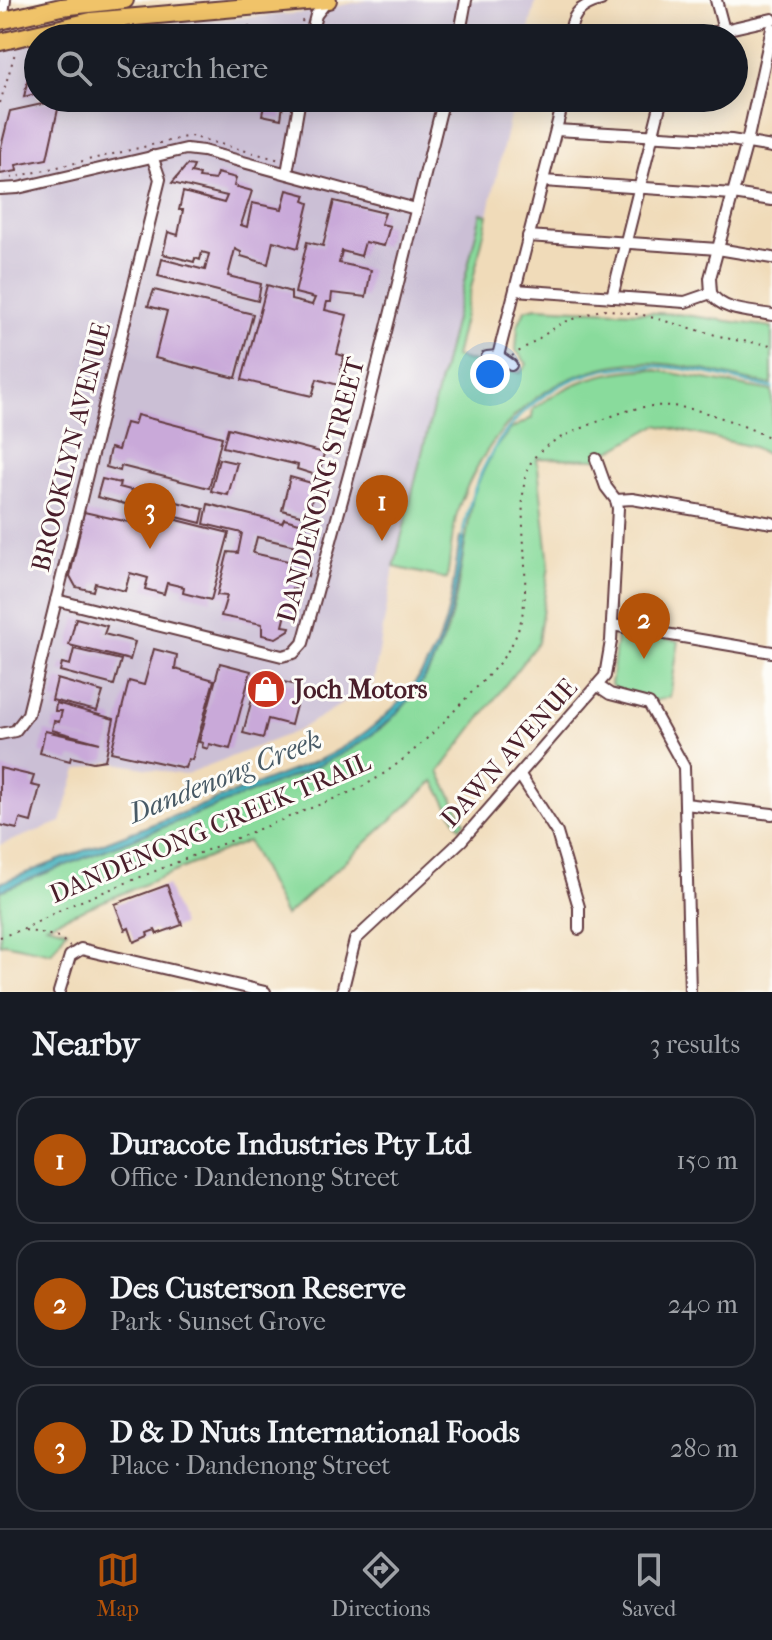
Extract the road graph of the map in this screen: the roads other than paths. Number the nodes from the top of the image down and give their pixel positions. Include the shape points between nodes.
1 (5, 0) edge
2 (125, 0) edge
3 (328, 0) edge
4 (466, 0) edge
5 (716, 0) edge
6 (594, 1) edge
7 (299, 2) edge
8 (1, 21) edge
9 (771, 23) edge
10 (78, 24) edge
11 (313, 24) edge
12 (462, 24) edge
13 (572, 24) edge
14 (722, 24) edge
15 (748, 26) edge
16 (24, 36) edge
17 (1, 41) edge
18 (298, 112) edge
19 (440, 112) edge
20 (560, 112) edge
21 (659, 112) edge
22 (556, 130) junction
23 (653, 135) junction
24 (747, 142) junction
25 (772, 147) edge
26 (152, 156) junction
27 (287, 173) junction
28 (543, 181) junction
29 (640, 188) junction
30 (0, 189) edge
31 (733, 194) junction
32 (772, 200) edge
33 (416, 209) junction
34 (528, 236) junction
35 (626, 243) junction
36 (718, 249) junction
37 (772, 258) edge
38 (515, 290) junction
39 (711, 293) junction
40 (612, 297) junction
41 (772, 315) edge
42 (500, 360) road end
43 (596, 459) dead end
44 (616, 500) junction
45 (772, 523) edge
46 (56, 600) junction
47 (612, 625) junction
48 (772, 652) edge
49 (598, 686) junction
50 (0, 734) edge
51 (520, 775) junction
52 (685, 804) junction
53 (772, 814) edge
54 (579, 929) dead end
55 (59, 992) edge
56 (265, 992) edge
57 (342, 992) edge
58 (690, 992) edge

1 - 8 street
2 - 8 main road
3 - 7 main road
3 - 11 street
4 - 12 street
5 - 14 street
6 - 13 street via 575,14
7 - 10 main road
8 - 17 main road
9 - 15 street
9 - 24 street
16 - 17 main road
18 - 27 street
19 - 33 street, DANDENONG STREET
20 - 22 street
21 - 23 street
22 - 23 street
22 - 28 street
23 - 24 street
23 - 29 street
24 - 25 street
24 - 31 street
26 - 27 street via 203,151
26 - 30 street
26 - 46 street, BROOKLYN AVENUE via 160,179
27 - 33 street
28 - 29 street
28 - 34 street
29 - 31 street
29 - 35 street
31 - 32 street
31 - 36 street
33 - 46 street, DANDENONG STREET via 328,553 303,643 294,653 282,656
34 - 35 street
34 - 38 street
35 - 36 street
35 - 40 street
36 - 37 street
36 - 39 street
38 - 40 street
38 - 42 street
39 - 40 street via 685,302
39 - 41 street via 726,307
43 - 44 street, DAWN AVENUE
44 - 45 street
44 - 47 street, DAWN AVENUE
46 - 50 street, BROOKLYN AVENUE via 28,714 15,731
47 - 48 street
47 - 49 street, DAWN AVENUE via 606,671
49 - 51 street, DAWN AVENUE
49 - 52 street via 651,707 684,764
51 - 54 street via 557,833 579,907
51 - 57 street, DAWN AVENUE via 462,840 355,940
52 - 53 street
52 - 58 street
55 - 56 street via 75,951 95,951

